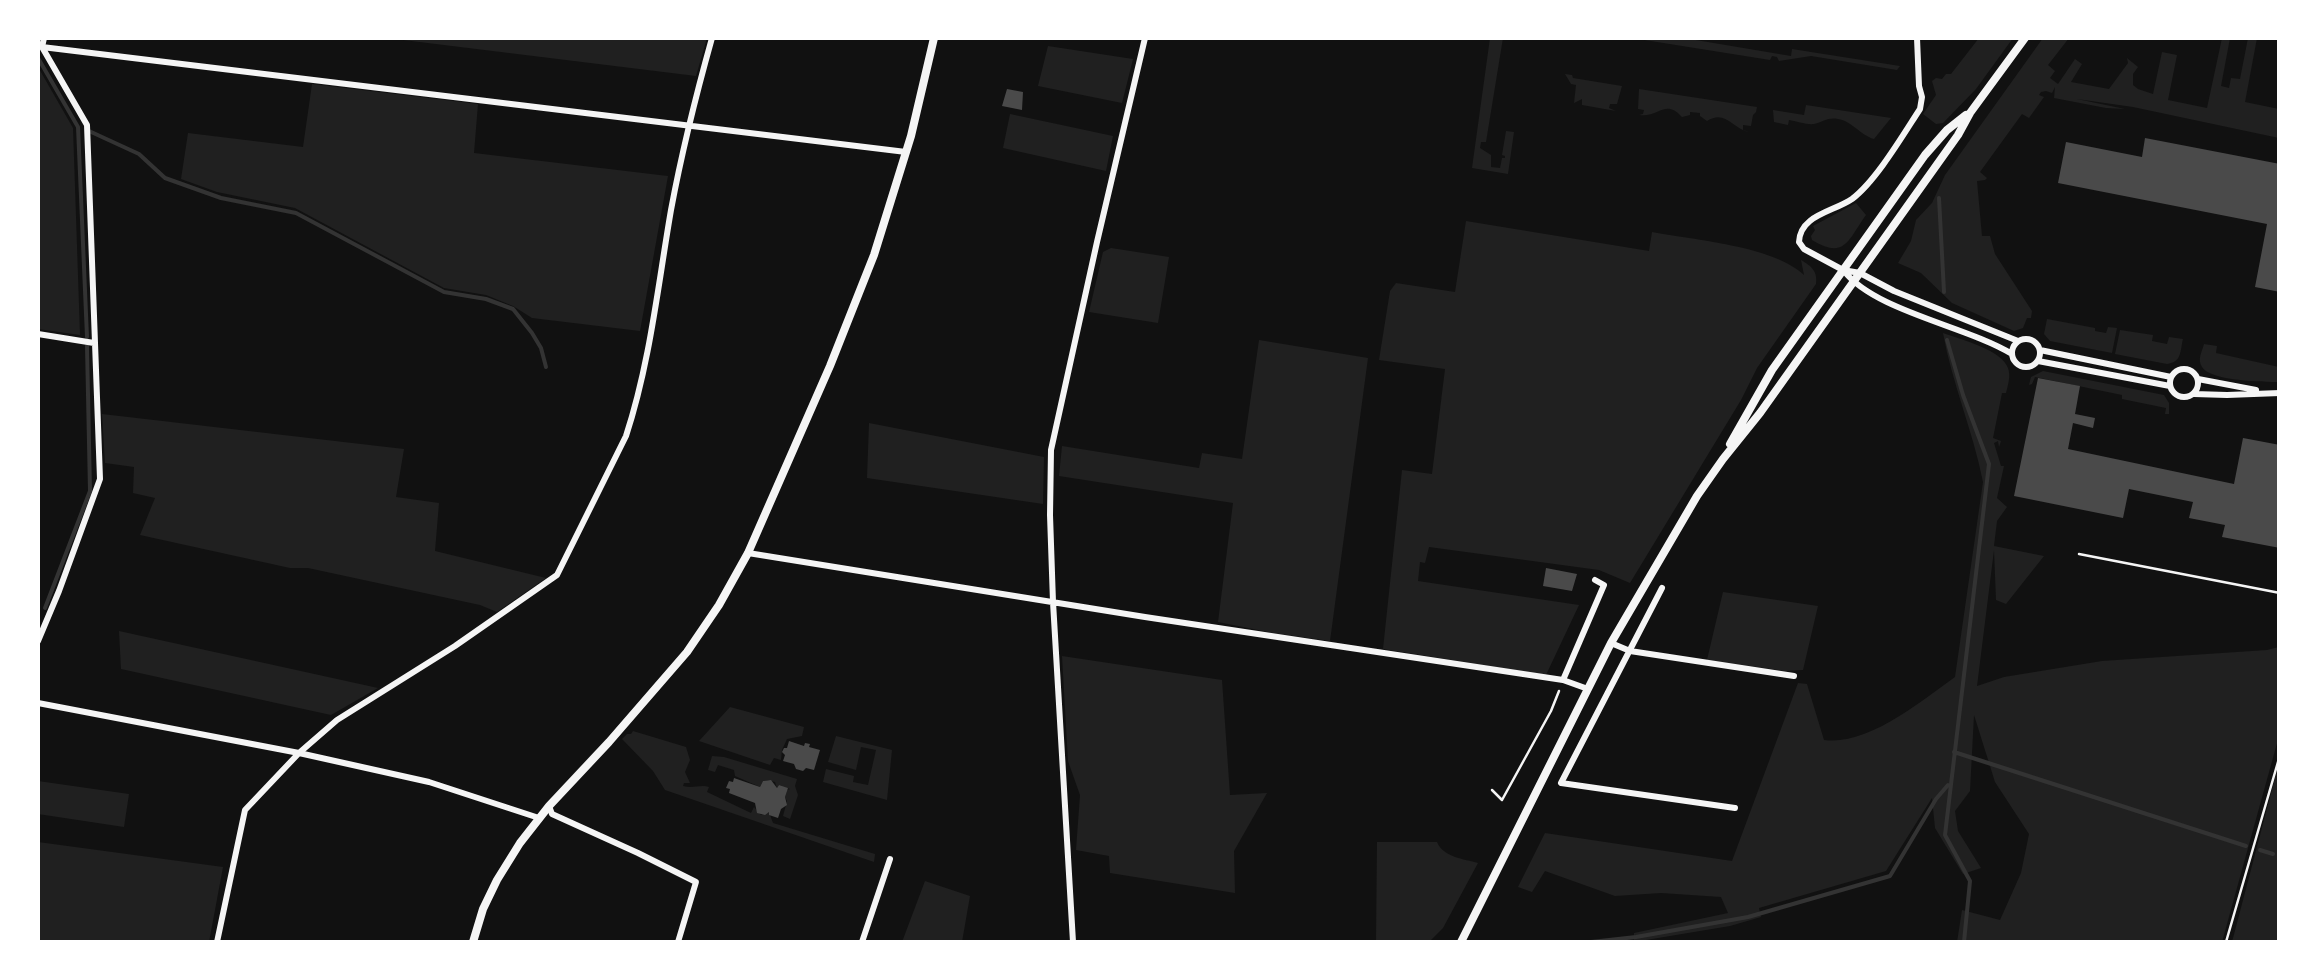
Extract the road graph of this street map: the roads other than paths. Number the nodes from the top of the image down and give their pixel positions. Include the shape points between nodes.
1 (44, 38) edge
2 (712, 38) edge
3 (934, 38) edge
4 (1145, 38) edge
5 (1917, 38) edge
6 (2025, 38) edge
7 (42, 47) junction
8 (1970, 112) junction
9 (688, 124) junction
10 (906, 152) junction
11 (1843, 270) junction
12 (1860, 273) junction
13 (1853, 283) junction
14 (38, 334) edge
15 (2018, 341) junction
16 (94, 343) junction
17 (2040, 350) junction
18 (2012, 354) junction
19 (2038, 360) junction
20 (2198, 380) junction
21 (2171, 381) junction
22 (2267, 392) junction
23 (2280, 393) edge
24 (2194, 394) junction
25 (1723, 459) junction
26 (748, 553) junction
27 (2078, 554) dead end
28 (1596, 580) dead end
29 (1662, 588) dead end
30 (2280, 593) edge
31 (1053, 602) junction
32 (38, 641) edge
33 (1611, 643) junction
34 (1630, 650) junction
35 (1794, 676) dead end
36 (1562, 680) junction
37 (1588, 689) junction
38 (38, 703) edge
39 (299, 754) junction
40 (2280, 754) edge
41 (549, 806) junction
42 (1735, 808) dead end
43 (538, 818) junction
44 (890, 859) dead end
45 (218, 942) edge
46 (473, 942) edge
47 (678, 942) edge
48 (862, 942) edge
49 (1073, 942) edge
50 (1461, 942) edge
51 (2226, 942) edge

1 - 7 street
2 - 9 street
3 - 10 main road
4 - 31 street via 1052,442
5 - 11 street via 1920,109 1864,188 1799,234 1802,247
6 - 8 main road
7 - 9 street
7 - 16 street via 87,125
8 - 11 main road via 1924,155
8 - 12 main road
9 - 10 street
9 - 39 street via 630,424 557,574 337,720
10 - 26 main road via 859,294
11 - 12 street
11 - 13 street
11 - 25 main road via 1752,401
12 - 13 main road
12 - 15 street
13 - 18 street
13 - 25 main road
14 - 16 street
15 - 17 street via 2031,340
15 - 18 street
16 - 32 street via 100,479
17 - 19 street
17 - 21 street
18 - 19 street via 2022,366
19 - 21 street
20 - 21 street via 2183,369
20 - 22 street
20 - 24 street
21 - 24 street via 2174,394
22 - 23 street
22 - 24 street
25 - 33 main road
26 - 31 street
26 - 41 main road via 677,665
27 - 30 lane
28 - 36 street via 1604,585
29 - 34 street
31 - 36 street
31 - 49 street
33 - 34 street
33 - 37 main road
34 - 35 street
34 - 42 street via 1562,783
36 - 37 street
37 - 50 main road
38 - 39 street
39 - 43 street via 430,782
39 - 45 street via 244,810
40 - 51 lane
41 - 43 main road
41 - 47 street via 552,814 696,882
43 - 46 main road via 497,880
44 - 48 street

